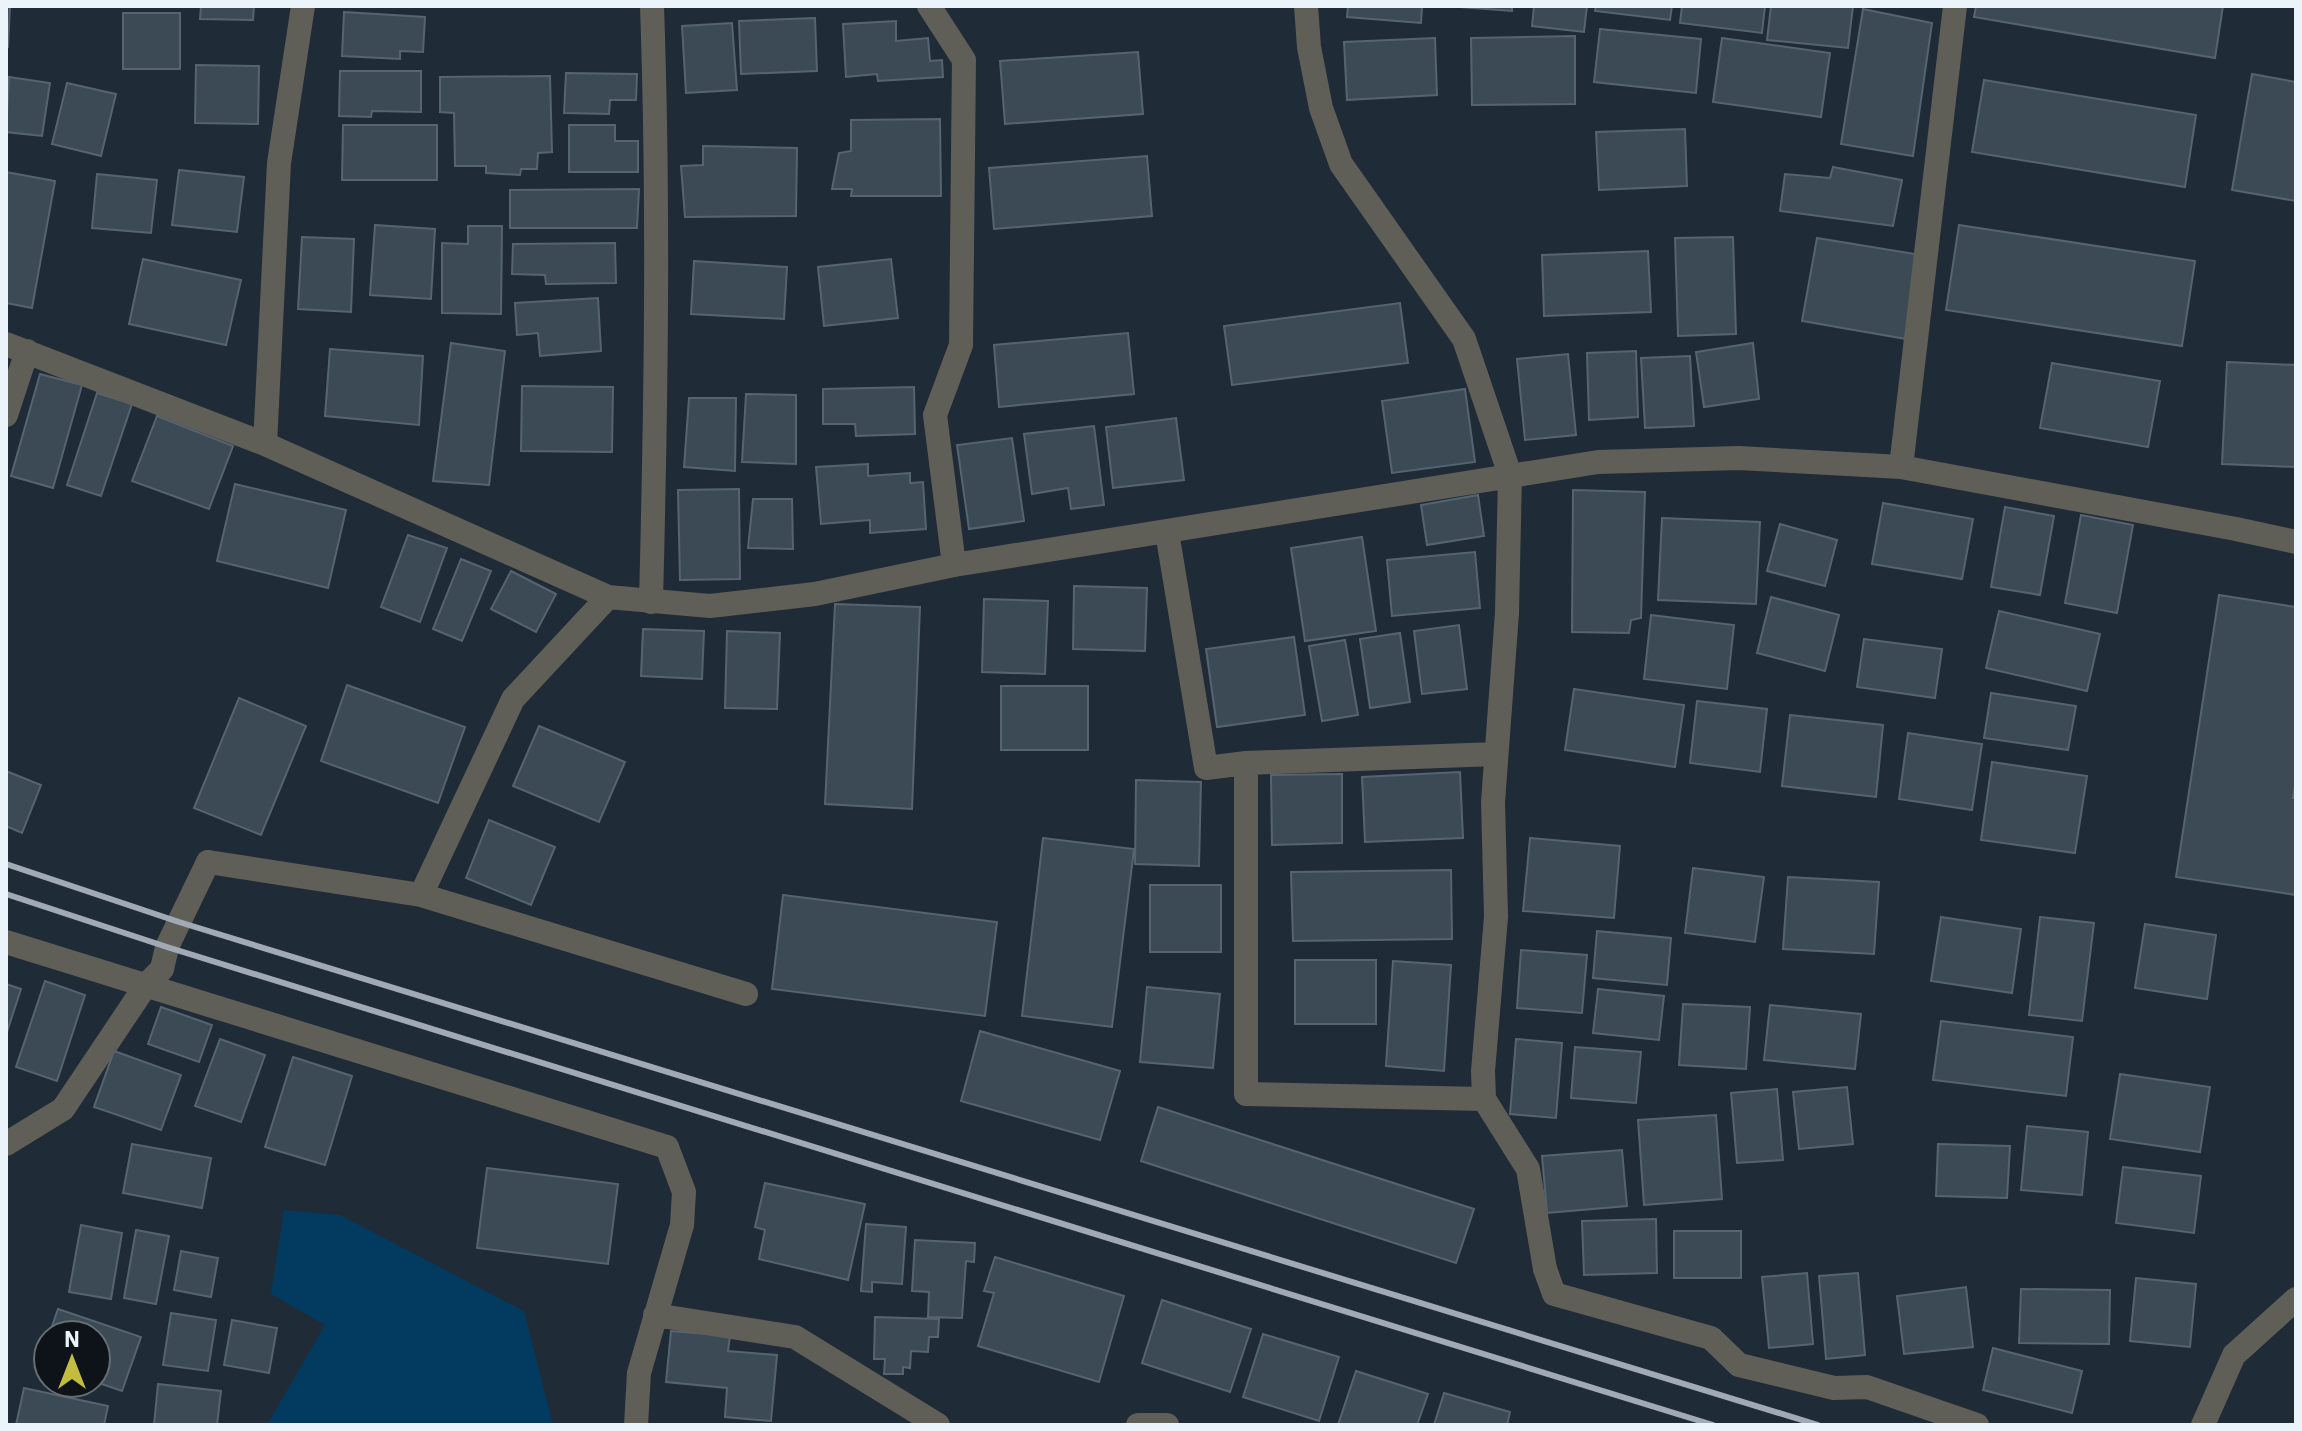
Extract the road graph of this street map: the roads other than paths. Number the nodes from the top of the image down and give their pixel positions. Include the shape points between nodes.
1 (303, 6) edge
2 (652, 6) edge
3 (929, 6) edge
4 (1306, 6) edge
5 (1955, 6) edge
6 (16, 348) edge
7 (6, 415) edge
8 (265, 444) junction
9 (1901, 467) junction
10 (1510, 475) junction
11 (1167, 532) junction
12 (2296, 542) edge
13 (954, 565) junction
14 (608, 597) junction
15 (651, 602) junction
16 (1496, 754) junction
17 (1246, 763) junction
18 (421, 895) junction
19 (6, 942) edge
20 (146, 985) junction
21 (746, 994) dead end
22 (1484, 1099) junction
23 (6, 1144) edge
24 (2296, 1299) edge
25 (655, 1315) junction
26 (636, 1425) edge
27 (938, 1425) edge
28 (1138, 1425) edge
29 (1167, 1425) edge
30 (1977, 1425) edge
31 (2203, 1425) edge

1 - 8 street via 279,163
2 - 15 street via 657,365
3 - 13 street via 964,60 961,345 935,415
4 - 10 street via 1321,108 1341,164 1464,339
5 - 9 street
6 - 7 street
6 - 8 street
8 - 14 street
9 - 10 street via 1739,458 1598,462
9 - 12 street
10 - 11 street
10 - 16 street
11 - 13 street
11 - 17 street via 1206,768
13 - 15 street via 815,594 710,606
14 - 15 street
14 - 18 street via 513,699
16 - 17 street
16 - 22 street via 1496,917
17 - 22 street via 1246,1094
18 - 20 street via 208,862 167,947 162,969
18 - 21 street
19 - 20 street
20 - 23 street via 63,1109
20 - 25 street via 667,1147 684,1192 682,1225
22 - 30 street via 1528,1169 1554,1294 1711,1338 1739,1365 1834,1388 1867,1387
24 - 31 street via 2234,1355
25 - 26 street via 639,1373
25 - 27 street via 795,1337
28 - 29 street

